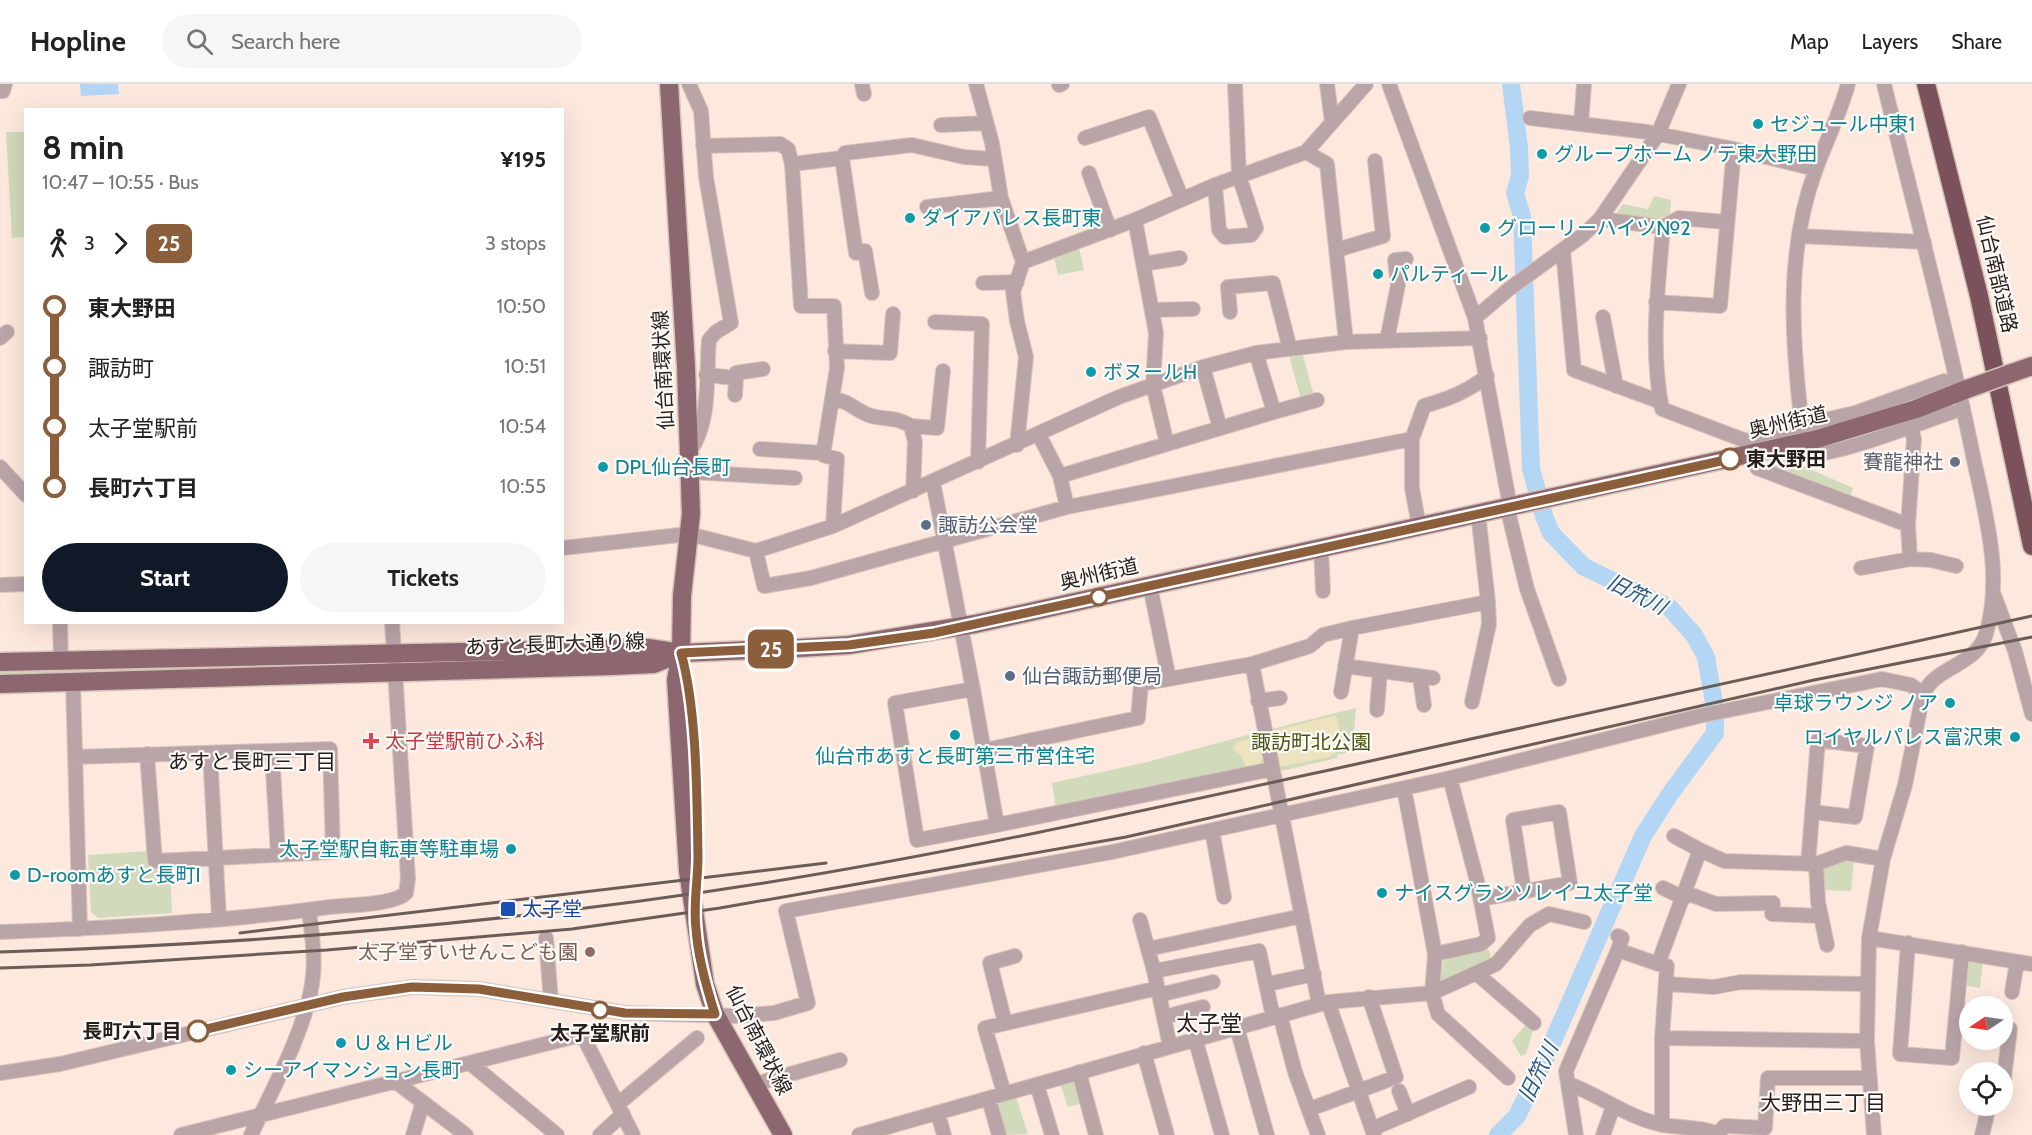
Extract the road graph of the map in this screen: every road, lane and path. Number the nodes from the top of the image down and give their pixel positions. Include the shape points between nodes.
1 (5, 84) edge
2 (669, 84) edge
3 (689, 84) edge
4 (976, 84) edge
5 (1235, 84) edge
6 (1327, 84) edge
7 (1366, 84) edge
8 (1389, 84) edge
9 (1584, 84) edge
10 (1679, 84) edge
11 (1884, 84) edge
12 (1926, 84) edge
13 (1846, 85) edge
14 (0, 91) edge
15 (1530, 118) dead end
16 (1332, 122) junction
17 (986, 123) junction
18 (1581, 124) junction
19 (940, 125) dead end
20 (1658, 134) junction
21 (1085, 138) dead end
22 (703, 146) junction
23 (1734, 149) junction
24 (1306, 152) junction
25 (842, 158) junction
26 (993, 159) junction
27 (1375, 161) dead end
28 (792, 164) junction
29 (1815, 169) junction
30 (1089, 173) dead end
31 (1239, 176) junction
32 (1215, 185) junction
33 (1001, 198) junction
34 (1182, 199) junction
35 (927, 207) dead end
36 (1600, 219) junction
37 (1135, 220) junction
38 (1726, 222) junction
39 (1663, 227) junction
40 (1110, 230) junction
41 (1799, 236) junction
42 (1924, 242) junction
43 (1337, 250) junction
44 (1563, 250) junction
45 (1180, 258) dead end
46 (1406, 259) dead end
47 (1023, 262) junction
48 (1143, 264) junction
49 (1017, 282) junction
50 (983, 283) dead end
51 (872, 293) dead end
52 (1656, 302) junction
53 (1193, 309) dead end
54 (1152, 310) junction
55 (1230, 312) dead end
56 (893, 314) dead end
57 (1603, 317) dead end
58 (1475, 318) junction
59 (935, 322) dead end
60 (1480, 338) junction
61 (1387, 340) junction
62 (1346, 342) junction
63 (1290, 349) junction
64 (836, 351) junction
65 (1256, 353) junction
66 (2032, 366) edge
67 (1203, 367) junction
68 (763, 369) dead end
69 (943, 371) dead end
70 (706, 375) junction
71 (1487, 376) junction
72 (736, 378) junction
73 (1944, 381) dead end
74 (1153, 385) junction
75 (1616, 386) junction
76 (1963, 391) junction
77 (735, 395) dead end
78 (833, 399) junction
79 (1317, 400) dead end
80 (1661, 402) junction
81 (1274, 412) junction
82 (1952, 412) dead end
83 (911, 426) junction
84 (1802, 426) junction
85 (1911, 427) junction
86 (1220, 428) junction
87 (1039, 435) junction
88 (1412, 439) junction
89 (1167, 444) junction
90 (1017, 445) junction
91 (1790, 445) junction
92 (1750, 448) junction
93 (760, 449) dead end
94 (690, 452) junction
95 (823, 453) junction
96 (978, 462) junction
97 (0, 467) edge
98 (690, 472) junction
99 (1060, 476) junction
100 (795, 477) dead end
101 (933, 482) junction
102 (913, 491) junction
103 (24, 493) edge
104 (1513, 506) junction
105 (1067, 507) junction
106 (1478, 513) junction
107 (1908, 525) junction
108 (833, 526) junction
109 (1419, 526) junction
110 (689, 534) junction
111 (945, 539) junction
112 (2032, 546) edge
113 (1321, 547) junction
114 (564, 548) edge
115 (756, 551) junction
116 (1911, 560) junction
117 (1956, 566) dead end
118 (1861, 568) dead end
119 (24, 584) edge
120 (0, 585) edge
121 (1150, 586) junction
122 (1992, 590) junction
123 (1323, 591) dead end
124 (1488, 602) junction
125 (60, 624) edge
126 (392, 624) edge
127 (962, 627) junction
128 (1352, 627) junction
129 (681, 653) junction
130 (62, 660) junction
131 (0, 662) edge
132 (394, 663) junction
133 (1252, 663) junction
134 (1345, 666) junction
135 (1380, 671) junction
136 (1169, 678) junction
137 (1559, 679) dead end
138 (73, 682) junction
139 (0, 684) edge
140 (973, 689) junction
141 (1341, 692) dead end
142 (1923, 694) junction
143 (1280, 698) dead end
144 (1258, 700) junction
145 (1472, 702) dead end
146 (1425, 705) dead end
147 (1377, 710) dead end
148 (2032, 714) edge
149 (985, 750) junction
150 (272, 751) junction
151 (210, 753) junction
152 (147, 754) junction
153 (75, 757) junction
154 (1272, 769) junction
155 (1450, 778) junction
156 (1404, 788) junction
157 (1812, 812) junction
158 (1282, 813) junction
159 (997, 825) junction
160 (1212, 830) junction
161 (1674, 836) dead end
162 (1700, 850) junction
163 (278, 855) junction
164 (217, 858) junction
165 (1883, 859) junction
166 (1812, 864) junction
167 (1663, 888) dead end
168 (1219, 891) dead end
169 (1524, 891) junction
170 (1685, 895) junction
171 (1481, 899) junction
172 (309, 910) junction
173 (1302, 916) junction
174 (1821, 916) junction
175 (219, 918) junction
176 (1140, 920) dead end
177 (1584, 922) dead end
178 (80, 929) junction
179 (1247, 929) junction
180 (0, 932) edge
181 (546, 938) dead end
182 (1869, 938) junction
183 (1908, 944) junction
184 (1827, 945) dead end
185 (1148, 949) junction
186 (1253, 951) junction
187 (1962, 952) junction
188 (1435, 954) junction
189 (1015, 956) dead end
190 (2017, 962) junction
191 (1658, 964) junction
192 (2032, 964) edge
193 (1154, 971) junction
194 (1476, 973) junction
195 (1314, 974) junction
196 (1213, 982) dead end
197 (1268, 984) junction
198 (1666, 984) junction
199 (1866, 984) junction
200 (1159, 992) junction
201 (2012, 992) dead end
202 (1432, 993) junction
203 (1369, 998) junction
204 (550, 1001) junction
205 (1323, 1003) junction
206 (308, 1004) junction
207 (1203, 1007) dead end
208 (715, 1014) junction
209 (1277, 1016) junction
210 (1164, 1017) junction
211 (1005, 1023) junction
212 (1534, 1023) dead end
213 (1237, 1028) junction
214 (697, 1038) dead end
215 (1195, 1038) junction
216 (1662, 1038) junction
217 (1867, 1041) junction
218 (1170, 1046) junction
219 (1144, 1053) junction
220 (840, 1060) dead end
221 (470, 1063) junction
222 (1079, 1072) junction
223 (0, 1073) edge
224 (1508, 1078) dead end
225 (1870, 1078) junction
226 (396, 1082) junction
227 (755, 1084) junction
228 (1569, 1084) junction
229 (1037, 1085) junction
230 (1469, 1087) dead end
231 (1358, 1091) junction
232 (1399, 1091) dead end
233 (1004, 1093) junction
234 (988, 1099) junction
235 (423, 1102) junction
236 (1613, 1107) junction
237 (620, 1109) junction
238 (1310, 1109) junction
239 (938, 1114) junction
240 (1408, 1114) junction
241 (260, 1115) junction
242 (1987, 1116) edge
243 (1662, 1125) junction
244 (1373, 1132) edge
245 (1718, 1134) edge
246 (182, 1135) edge
247 (251, 1135) edge
248 (413, 1135) edge
249 (466, 1135) edge
250 (557, 1135) edge
251 (600, 1135) edge
252 (633, 1135) edge
253 (783, 1135) edge
254 (859, 1135) edge
255 (944, 1135) edge
256 (999, 1135) edge
257 (1052, 1135) edge
258 (1096, 1135) edge
259 (1167, 1135) edge
260 (1221, 1135) edge
261 (1267, 1135) edge
262 (1318, 1135) edge
263 (1576, 1135) edge
264 (1603, 1135) edge
265 (1874, 1135) edge
266 (1982, 1135) edge

1 - 14 street
2 - 94 main road, 仙台南環状線
3 - 22 street via 701,111
4 - 17 street
5 - 31 street
6 - 16 street
7 - 16 street
8 - 58 street
9 - 18 street
10 - 20 street
11 - 42 street
12 - 112 highway, 仙台南部道路 via 1979,296
13 - 29 street via 1830,138
15 - 18 street
16 - 24 street
17 - 19 street
17 - 26 street
18 - 20 street
20 - 23 street
20 - 36 street
21 - 34 street via 1149,117
22 - 28 street via 780,144 788,149
22 - 70 street via 731,323 709,340
23 - 29 street
23 - 38 street
24 - 31 street
24 - 43 street via 1327,164
25 - 26 street via 845,153 912,145
25 - 28 street
25 - 51 street via 856,253 865,252
26 - 33 street
27 - 43 street via 1383,236
28 - 64 street via 801,306 834,306
29 - 41 street
30 - 40 street
31 - 32 street
31 - 32 street via 1256,228 1251,235 1225,237 1219,230
32 - 34 street
33 - 35 street
33 - 47 street
34 - 37 street
36 - 39 street
36 - 44 street
37 - 40 street
37 - 48 street
38 - 39 street via 1679,218
38 - 52 street via 1720,306
39 - 52 street
40 - 47 street
41 - 42 street
41 - 84 street via 1793,329
42 - 76 street
43 - 62 street
44 - 58 street
44 - 75 street via 1574,370
45 - 48 street
46 - 61 street via 1395,260 1398,285
47 - 49 street
48 - 54 street
49 - 50 street
49 - 90 street via 1015,308 1026,357
52 - 80 street via 1655,369
53 - 54 street
54 - 74 street via 1156,333
55 - 63 street via 1228,287 1273,283
56 - 64 street via 890,353
57 - 75 street
58 - 60 street
59 - 96 street via 982,324
60 - 61 street
60 - 71 street
61 - 62 street
62 - 63 street
63 - 65 street
64 - 78 street
65 - 67 street
65 - 81 street
66 - 76 main road, 奥州街道, bridge
67 - 74 street
67 - 86 street
68 - 72 street via 736,373
69 - 83 street via 937,428
70 - 72 street
70 - 94 street via 699,439
71 - 88 street via 1471,389 1424,406
71 - 104 street
72 - 77 street
73 - 84 street via 1915,394
74 - 87 street
74 - 89 street
75 - 80 street
76 - 91 main road, 奥州街道 via 1878,422
76 - 122 street via 1989,537
78 - 83 street via 847,401 865,414 891,417
78 - 95 street
79 - 81 street
80 - 92 street via 1662,409
81 - 86 street
82 - 85 street
83 - 102 street via 915,442
84 - 92 street via 1755,436
85 - 91 street via 1804,457 1792,454
85 - 107 street via 1914,439
86 - 89 street
87 - 90 street
87 - 99 street
88 - 105 street
88 - 109 street via 1412,488
89 - 99 street
90 - 96 street
91 - 92 main road, 奥州街道
92 - 104 main road, 奥州街道
92 - 107 street via 1758,468
93 - 95 street
94 - 98 main road, 仙台南環状線
95 - 108 street via 837,459
96 - 101 street
97 - 103 street
98 - 100 street
98 - 110 main road, 仙台南環状線
99 - 105 street
101 - 102 street
101 - 111 street
102 - 108 street
104 - 106 main road, 奥州街道
104 - 137 street via 1527,589
105 - 111 street
106 - 109 main road, 奥州街道
106 - 124 street
107 - 116 street
108 - 115 street
109 - 113 main road, 奥州街道
110 - 114 street
110 - 115 street
110 - 129 main road, 仙台南環状線 via 681,596
111 - 115 street via 811,578 764,586
111 - 127 street
113 - 121 main road, 奥州街道
113 - 123 street
116 - 117 street
116 - 118 street
119 - 120 street
121 - 127 main road, 奥州街道
121 - 136 street
122 - 142 street via 1982,644 1963,663 1938,675
122 - 148 street via 2015,651
124 - 128 street
124 - 145 street via 1489,624
125 - 130 street
126 - 132 street
127 - 129 main road, 奥州街道 via 849,645
127 - 140 street
128 - 133 street via 1323,635 1310,646
128 - 134 street
129 - 132 main road, あすと長町大通り線 via 649,664
129 - 208 main road, 仙台南環状線 via 676,680 688,870 705,984
130 - 131 main road, あすと長町大通り線
130 - 132 main road, あすと長町大通り線
132 - 138 main road, あすと長町大通り線
132 - 172 street via 408,879 405,893 397,899
133 - 136 street
133 - 144 street
134 - 135 street
134 - 141 street
135 - 146 street via 1427,678
135 - 147 street
136 - 149 street via 1142,684 1138,718
138 - 139 main road, あすと長町大通り線
138 - 153 street
140 - 149 street
140 - 159 street via 895,703 917,840
142 - 155 street via 1911,685 1882,679 1729,709
142 - 165 street via 1905,784
143 - 144 street
144 - 154 street
149 - 159 street
150 - 151 street
150 - 163 street
150 - 163 street via 330,749 333,852
151 - 152 street
151 - 164 street
152 - 153 street
152 - 164 street via 155,861
153 - 178 street
154 - 158 street
154 - 159 street
155 - 156 street
155 - 171 street
156 - 158 street
156 - 188 street
157 - 157 street via 1818,740 1867,746 1856,817
157 - 166 street
158 - 160 street
158 - 173 street
160 - 168 street
160 - 208 street via 786,911 808,1004 774,1013
161 - 162 street
162 - 166 street via 1724,861
162 - 170 street
163 - 164 street
164 - 175 street
165 - 166 street via 1846,853
165 - 182 street
166 - 174 street
167 - 170 street
169 - 169 street via 1570,883 1559,812 1513,820
169 - 171 street
170 - 174 street via 1716,904 1773,903 1772,914
170 - 191 street
171 - 188 street via 1488,938 1481,944
172 - 175 street
172 - 206 street via 313,983
173 - 179 street
173 - 195 street
174 - 184 street
175 - 178 street
176 - 185 street
177 - 194 street via 1549,914 1530,925 1496,964
178 - 180 street
179 - 185 street
179 - 186 street
181 - 204 street
182 - 183 street
182 - 199 street
183 - 187 street
183 - 187 street via 1900,1054 1952,1058
185 - 193 street
186 - 193 street
186 - 197 street via 1259,951
187 - 190 street
188 - 202 street
189 - 211 street via 990,963
190 - 192 street
190 - 201 street
191 - 198 street via 1667,966
191 - 228 street via 1618,943 1566,1071
193 - 200 street
194 - 202 street
194 - 212 street
195 - 197 street
195 - 205 street
196 - 200 street
197 - 209 street
198 - 199 street
198 - 216 street
199 - 217 street
200 - 210 street
200 - 211 street
202 - 203 street
202 - 224 street via 1438,1014
203 - 205 street
203 - 231 street via 1396,1077
204 - 206 street via 479,989 412,987
204 - 208 street via 625,1013
205 - 209 street
205 - 231 street
206 - 223 street via 60,1064
206 - 241 street
207 - 210 street
208 - 227 main road, 仙台南環状線
209 - 213 street
209 - 238 street
210 - 218 street
211 - 233 street via 985,1028
213 - 215 street
213 - 261 street
214 - 237 street
215 - 218 street
215 - 260 street
216 - 217 street
216 - 243 street
217 - 225 street
218 - 219 street
219 - 222 street
219 - 259 street
220 - 227 street
221 - 226 street
221 - 237 street via 579,1036
221 - 250 street
222 - 229 street
222 - 258 street
225 - 245 street via 1768,1078 1765,1128 1725,1126
225 - 265 street
226 - 235 street
226 - 241 street
227 - 253 main road, 仙台南環状線
228 - 236 street
228 - 263 street
229 - 233 street
229 - 257 street
230 - 240 street
231 - 238 street
231 - 244 street
232 - 240 street
233 - 234 street
234 - 239 street
234 - 256 street
235 - 248 street
235 - 249 street
236 - 243 street
236 - 264 street
237 - 251 street
237 - 252 street
238 - 262 street
239 - 254 street
239 - 255 street
240 - 244 street
241 - 246 street
241 - 247 street
242 - 266 street
243 - 245 street

